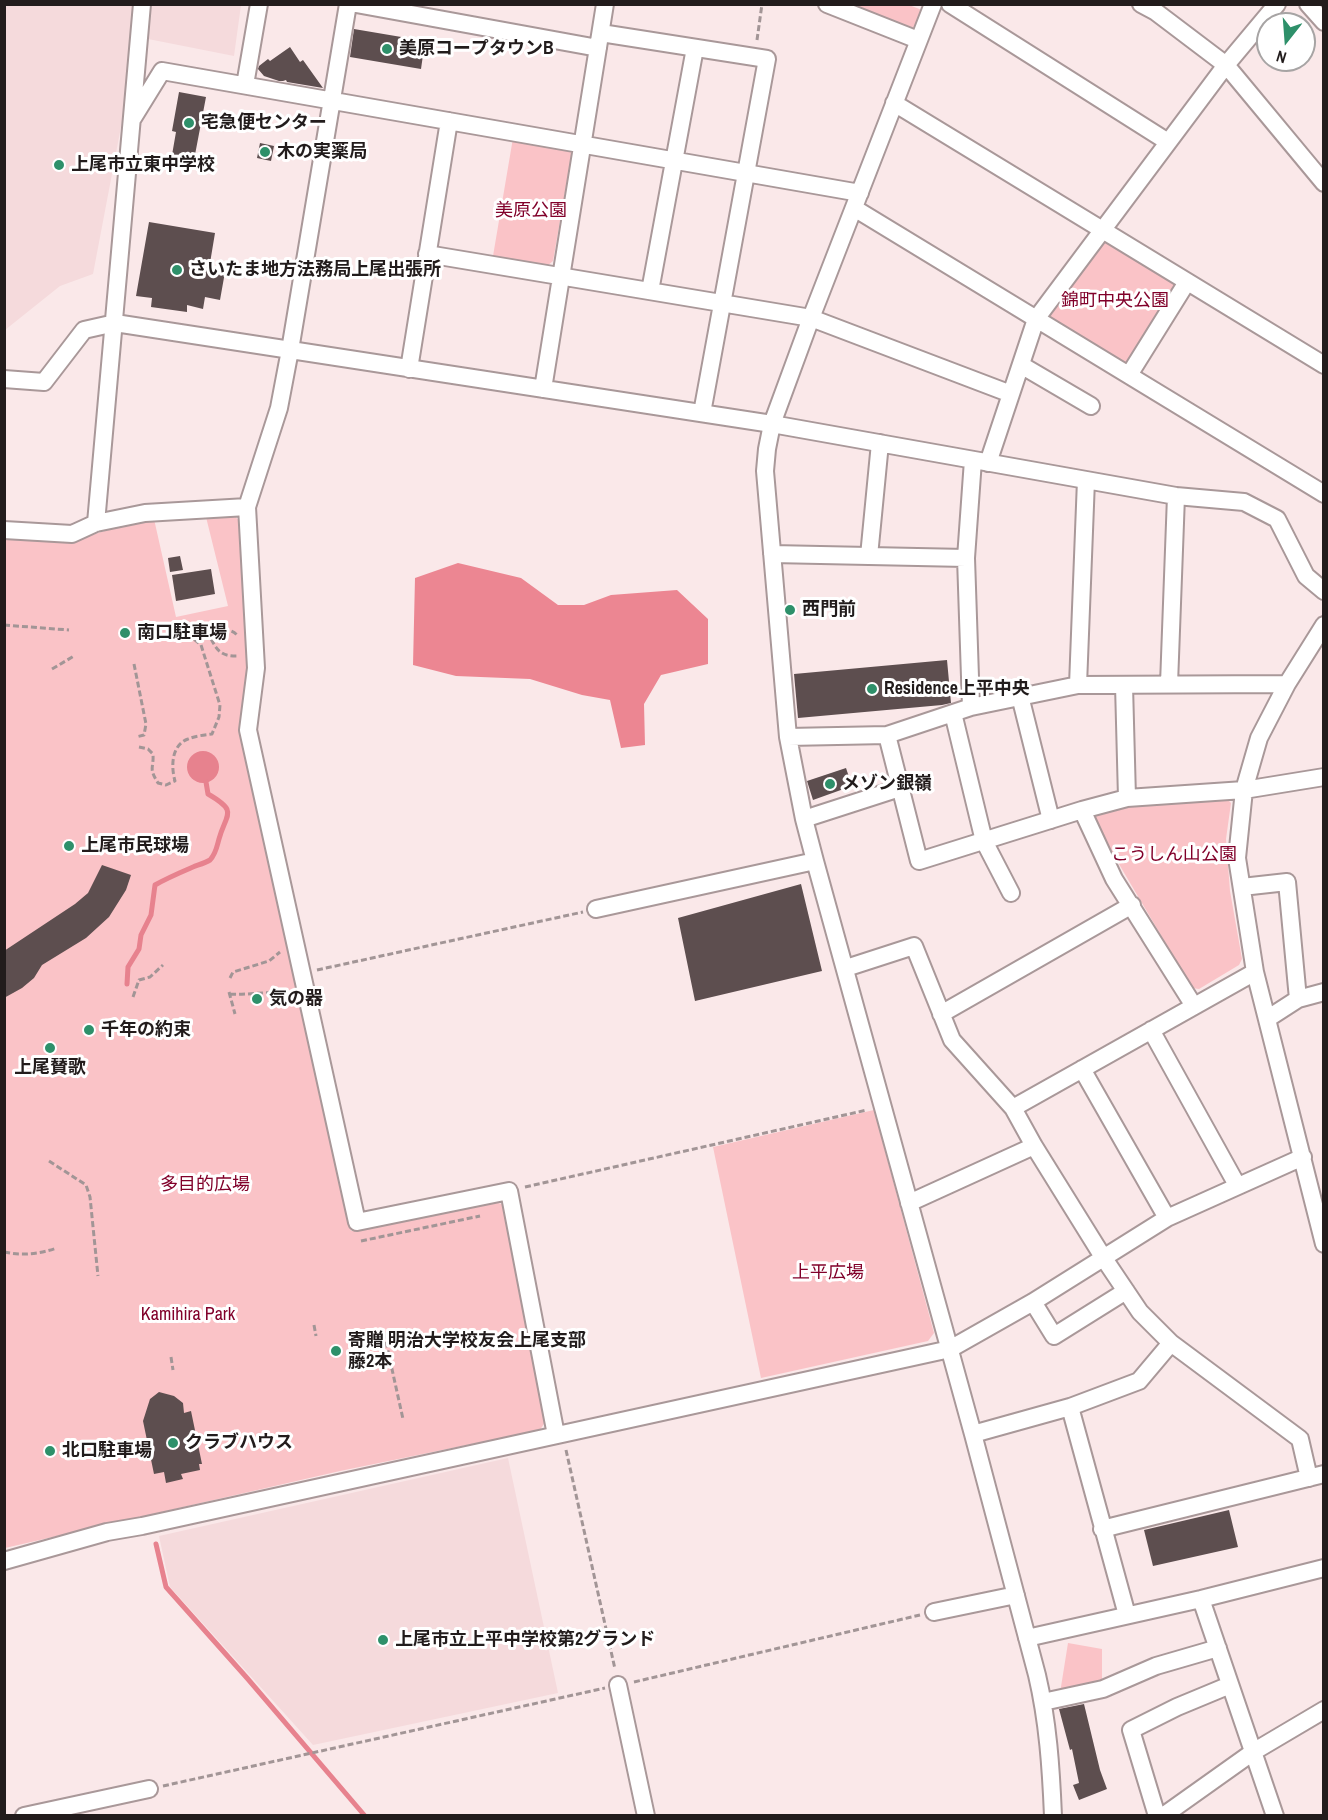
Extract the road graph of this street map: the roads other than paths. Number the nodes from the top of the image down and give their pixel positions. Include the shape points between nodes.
1 (142, 4) edge
2 (260, 4) edge
3 (348, 4) edge
4 (356, 4) edge
5 (605, 4) edge
6 (826, 4) edge
7 (933, 4) edge
8 (950, 4) edge
9 (1142, 4) edge
10 (1277, 4) edge
11 (1308, 4) edge
12 (1323, 22) edge
13 (599, 40) junction
14 (918, 40) junction
15 (695, 48) junction
16 (1226, 65) junction
17 (245, 85) junction
18 (332, 100) junction
19 (894, 103) junction
20 (132, 118) junction
21 (449, 121) junction
22 (1168, 142) junction
23 (583, 144) junction
24 (674, 160) junction
25 (746, 173) junction
26 (1323, 183) edge
27 (857, 200) junction
28 (1102, 230) junction
29 (427, 254) junction
30 (561, 276) junction
31 (1187, 282) junction
32 (650, 291) junction
33 (722, 303) junction
34 (811, 318) junction
35 (1036, 319) junction
36 (115, 323) junction
37 (290, 350) junction
38 (1021, 365) junction
39 (1323, 365) edge
40 (409, 369) junction
41 (1129, 375) junction
42 (4, 379) edge
43 (543, 389) junction
44 (1011, 393) junction
45 (1091, 406) dead end
46 (702, 414) junction
47 (772, 424) junction
48 (880, 443) junction
49 (980, 461) junction
50 (1086, 480) junction
51 (1323, 494) edge
52 (1176, 496) junction
53 (247, 507) junction
54 (96, 524) junction
55 (4, 530) edge
56 (772, 554) junction
57 (869, 556) junction
58 (966, 558) junction
59 (1323, 591) edge
60 (1323, 625) edge
61 (1169, 684) junction
62 (1287, 684) junction
63 (1078, 685) junction
64 (1124, 685) junction
65 (1020, 696) junction
66 (971, 707) junction
67 (953, 713) junction
68 (887, 735) junction
69 (788, 737) junction
70 (1323, 777) edge
71 (900, 788) junction
72 (1244, 790) junction
73 (1127, 798) junction
74 (1082, 810) junction
75 (804, 819) junction
76 (1051, 820) junction
77 (984, 841) junction
78 (815, 861) junction
79 (1242, 887) junction
80 (1011, 893) dead end
81 (1132, 905) junction
82 (596, 909) road end
83 (846, 968) junction
84 (1255, 972) junction
85 (1323, 992) edge
86 (1298, 999) junction
87 (1194, 1006) junction
88 (941, 1014) junction
89 (1267, 1019) junction
90 (1151, 1030) junction
91 (1082, 1069) junction
92 (1013, 1108) junction
93 (1034, 1146) junction
94 (1303, 1157) junction
95 (1237, 1185) junction
96 (909, 1203) junction
97 (1167, 1218) junction
98 (1323, 1244) edge
99 (1102, 1257) junction
100 (1126, 1291) junction
101 (1033, 1302) junction
102 (1172, 1343) junction
103 (950, 1349) junction
104 (1070, 1407) junction
105 (559, 1434) junction
106 (973, 1434) junction
107 (1316, 1476) edge
108 (1102, 1529) junction
109 (4, 1561) edge
110 (1323, 1568) edge
111 (1016, 1595) junction
112 (1201, 1599) junction
113 (934, 1612) road end
114 (1127, 1615) junction
115 (1027, 1638) junction
116 (1218, 1648) junction
117 (618, 1685) road end
118 (1230, 1685) junction
119 (1043, 1702) junction
120 (1322, 1716) edge
121 (1253, 1752) junction
122 (149, 1789) road end
123 (24, 1815) edge
124 (646, 1815) edge
125 (1053, 1815) edge
126 (1156, 1815) edge
127 (1163, 1815) edge
128 (1275, 1815) edge

1 - 20 street
2 - 17 street
3 - 18 street
4 - 13 street
5 - 13 street
6 - 14 street
7 - 14 street
8 - 22 street
9 - 16 street
10 - 16 street
11 - 12 street
13 - 15 street
13 - 23 street
14 - 19 street
15 - 24 street
15 - 25 street via 767,59
16 - 22 street
16 - 26 street
17 - 18 street
17 - 20 street via 162,71
18 - 21 street
18 - 37 street
19 - 27 street
19 - 28 street
20 - 36 street
21 - 23 street
21 - 29 street
22 - 28 street
23 - 24 street
23 - 30 street
24 - 25 street
24 - 32 street
25 - 27 street
25 - 33 street
27 - 34 street
27 - 35 street
28 - 31 street
28 - 35 street
29 - 30 street
29 - 40 street
30 - 32 street
30 - 43 street
31 - 39 street
31 - 41 street
32 - 33 street
33 - 34 street
33 - 46 street
34 - 44 street
34 - 47 street
35 - 38 street
35 - 41 street
36 - 37 street
36 - 42 street via 84,330 44,382
36 - 54 street
37 - 40 street
37 - 53 street via 279,408
38 - 44 street
38 - 45 street
40 - 43 street
41 - 51 street
43 - 46 street
44 - 49 street
46 - 47 street
47 - 48 street
47 - 56 street via 765,471
48 - 49 street
48 - 57 street
49 - 50 street
49 - 58 street
50 - 52 street
50 - 63 street
52 - 59 street via 1244,502 1277,519 1306,576
52 - 61 street
53 - 54 street via 145,513
53 - 105 street via 256,668 248,730 357,1222 508,1191
54 - 55 street via 72,534
56 - 57 street
56 - 69 street
57 - 58 street
58 - 66 street
60 - 62 street
61 - 62 street
61 - 64 street
62 - 72 street via 1259,738
63 - 64 street
63 - 65 street
64 - 73 street
65 - 66 street
65 - 76 street
66 - 67 street
67 - 68 street
67 - 77 street
68 - 69 street
68 - 71 street
69 - 75 street
70 - 72 street
71 - 75 street
71 - 77 street via 919,861
72 - 73 street
72 - 79 street via 1238,858
73 - 74 street
74 - 76 street
74 - 81 street via 1114,879
75 - 78 street
76 - 77 street
77 - 80 street
78 - 82 street
78 - 83 street
79 - 84 street
79 - 86 street via 1287,882
81 - 87 street
81 - 88 street
83 - 88 street via 914,946
83 - 96 street
84 - 87 street
84 - 89 street
85 - 86 street
86 - 89 street
87 - 90 street
88 - 92 street via 952,1040
89 - 94 street
90 - 91 street
90 - 95 street
91 - 92 street
91 - 97 street
92 - 93 street
93 - 96 street
93 - 99 street
94 - 95 street
94 - 98 street
95 - 97 street
96 - 103 street
97 - 99 street
99 - 100 street
99 - 101 street
100 - 101 street via 1054,1336
100 - 102 street via 1140,1312
101 - 103 street
102 - 104 street via 1139,1381
102 - 107 street via 1300,1439
103 - 105 street
103 - 106 street
104 - 106 street
104 - 108 street
105 - 109 street via 107,1532
106 - 111 street
107 - 108 street
108 - 114 street
110 - 112 street
111 - 113 street
111 - 115 street
112 - 114 street
112 - 116 street
114 - 115 street
115 - 119 street
116 - 118 street
116 - 119 street via 1156,1666 1103,1689
117 - 124 street
118 - 121 street
118 - 126 street via 1131,1730
119 - 125 street via 1050,1746
120 - 121 street
121 - 127 street
121 - 128 street
122 - 123 street

